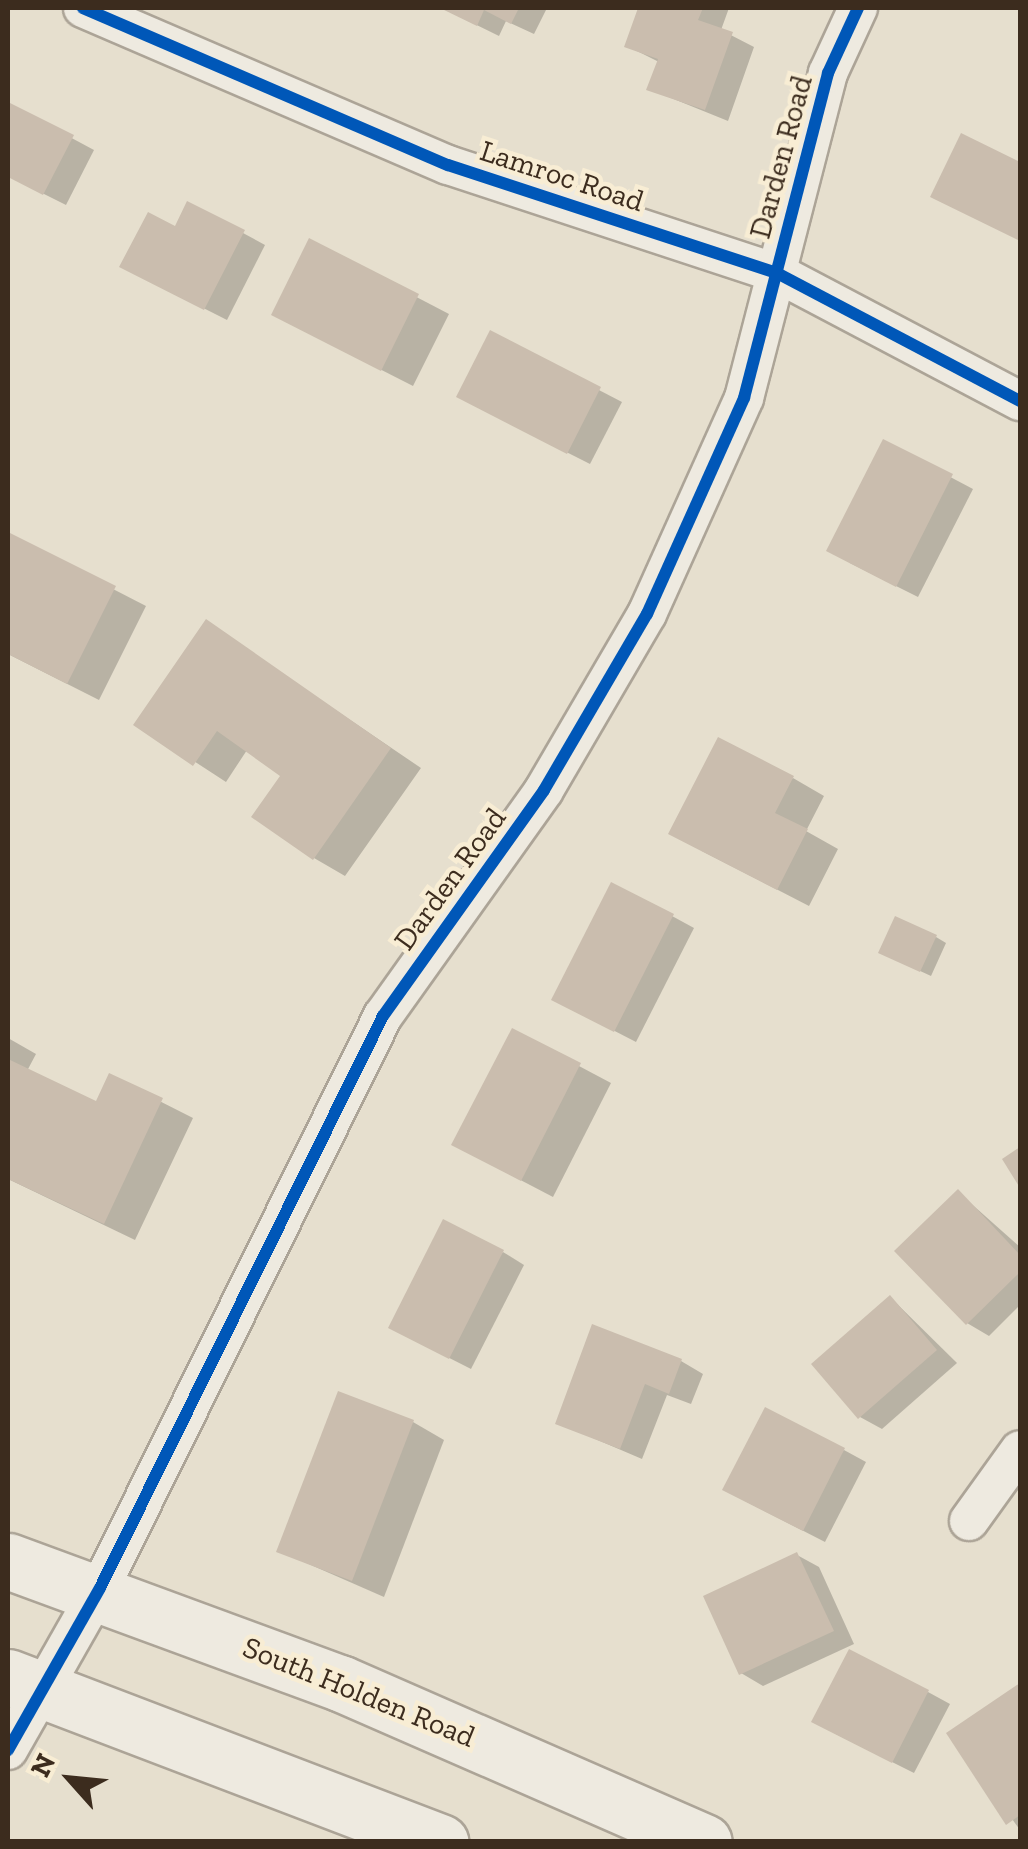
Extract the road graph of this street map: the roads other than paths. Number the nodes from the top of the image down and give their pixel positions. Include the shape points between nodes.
1 (84, 8) edge
2 (858, 8) edge
3 (777, 273) junction
4 (1020, 401) edge
5 (1020, 1450) edge
6 (968, 1521) dead end
7 (8, 1561) edge
8 (100, 1588) junction
9 (24, 1681) edge
10 (8, 1750) edge
11 (440, 1842) edge
12 (704, 1842) edge

1 - 3 street, Lamroc Road via 448,165
2 - 3 street, Darden Road via 828,73
3 - 4 street, Lamroc Road
3 - 8 street, Darden Road via 744,398 646,614 544,790 382,1016
5 - 6 street
7 - 8 main road, South Holden Road
8 - 9 street, Darden Road
8 - 12 main road, South Holden Road
9 - 10 street, Darden Road
9 - 11 main road

